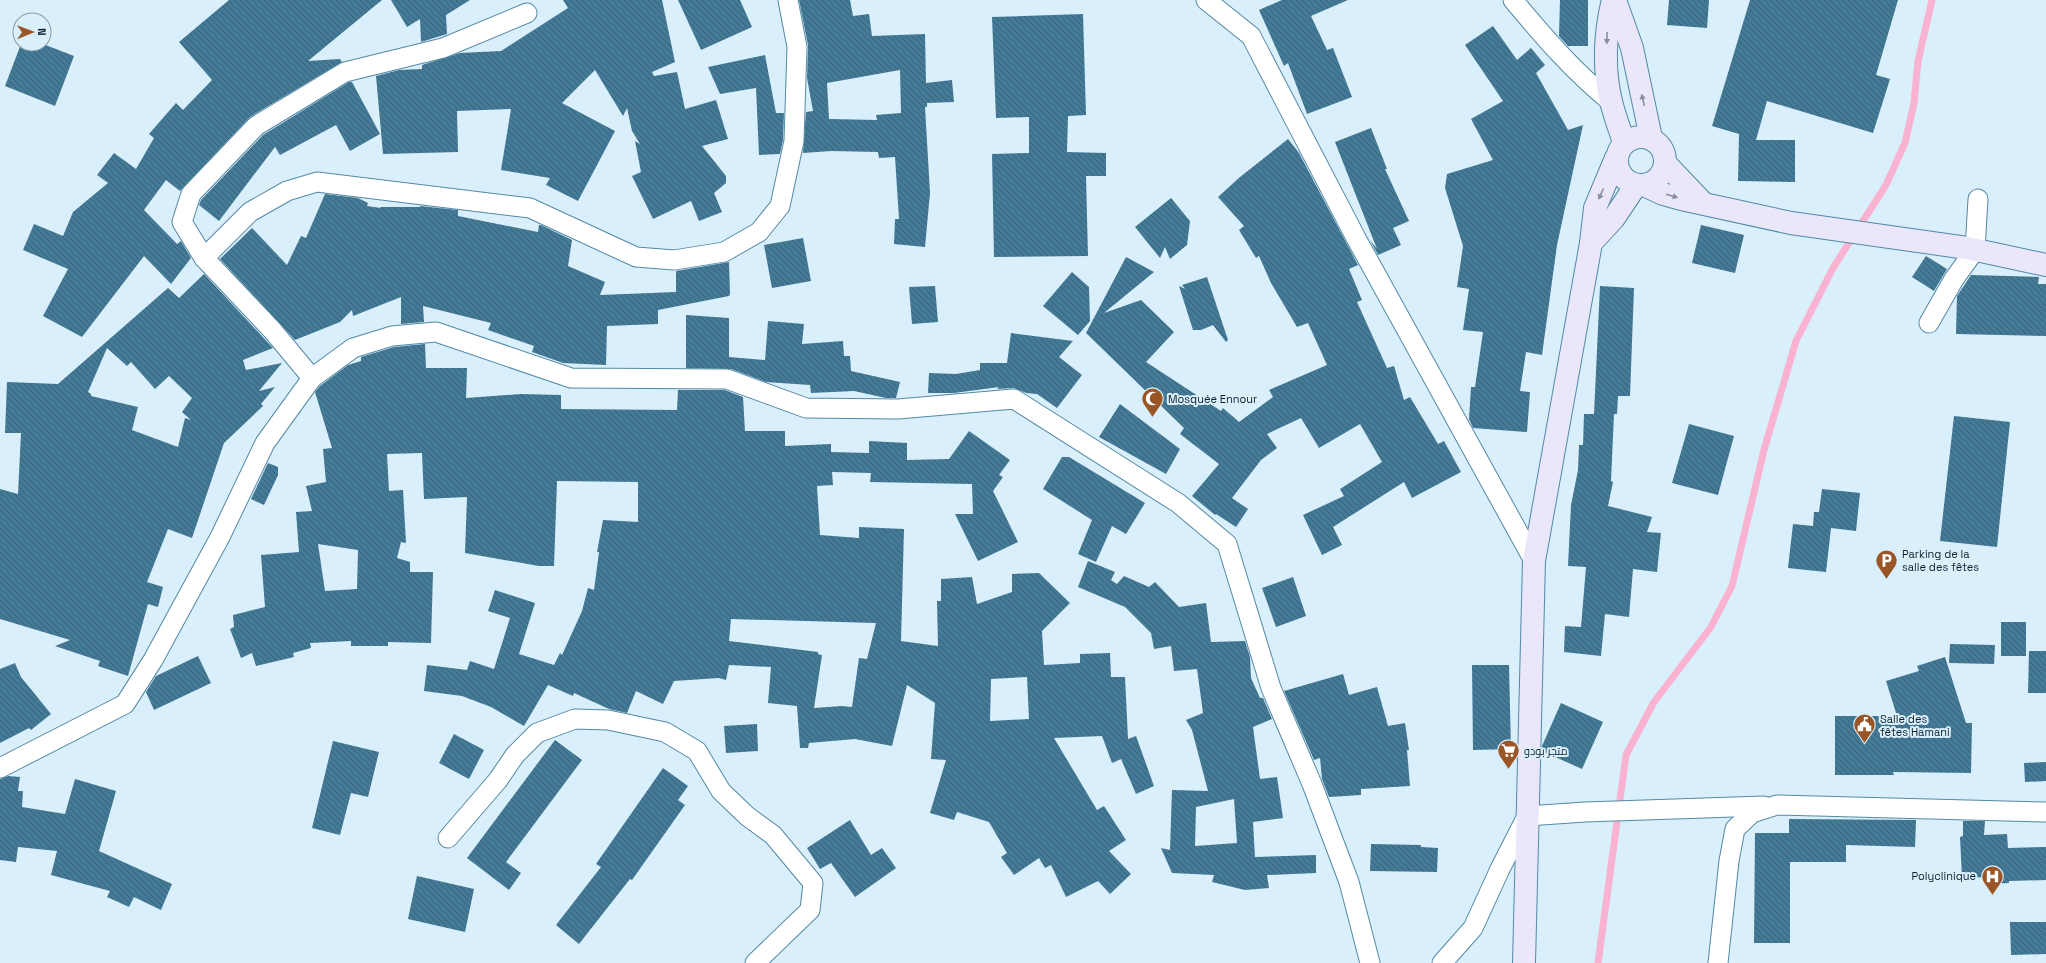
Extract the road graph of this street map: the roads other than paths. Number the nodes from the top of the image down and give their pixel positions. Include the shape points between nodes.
1 (788, 0) edge
2 (1206, 0) edge
3 (1514, 0) edge
4 (1614, 0) edge
5 (527, 13) dead end
6 (1610, 101) junction
7 (1651, 138) junction
8 (1620, 150) junction
9 (1665, 163) junction
10 (1640, 185) junction
11 (1978, 199) dead end
12 (1702, 202) junction
13 (1591, 243) junction
14 (1971, 249) junction
15 (204, 258) junction
16 (2046, 265) edge
17 (1929, 323) dead end
18 (312, 378) junction
19 (1534, 561) junction
20 (0, 768) edge
21 (1777, 805) junction
22 (2046, 812) edge
23 (1527, 816) junction
24 (448, 838) dead end
25 (754, 963) edge
26 (1370, 963) edge
27 (1442, 963) edge
28 (1524, 963) edge
29 (1718, 963) edge

1 - 15 street via 797,47 794,141 780,206 759,232 724,252 674,260 636,257 530,208 317,182 287,191 250,212
2 - 19 street via 1251,36 1356,238
3 - 6 street via 1584,80
4 -> 6 street via 1608,21 1607,68
7 -> 4 street via 1632,48
5 - 15 street via 443,48 345,72 256,126 191,194 182,222
6 - 8 street
7 - 8 street via 1637,136
7 - 9 street via 1662,148
8 - 10 street via 1619,172 1629,182
8 -> 13 street via 1595,208
9 - 10 street via 1658,178
9 - 12 street
10 -> 12 street via 1662,194
10 - 13 street
11 - 14 street
12 - 14 street via 1791,223
13 - 19 street
14 - 16 street
14 - 17 street
15 - 18 street via 273,331
18 - 20 street via 265,443 216,544 153,660 125,704
18 - 26 street via 352,348 392,336 436,332 570,378 727,379 806,408 898,409 1014,399 1178,503 1227,544 1271,688 1312,784 1349,882
19 - 23 street
21 - 22 street
21 - 23 street
21 - 29 street via 1752,812 1735,829
23 - 27 street via 1473,928
23 - 28 street
24 - 25 street via 498,780 515,754 537,733 575,719 608,720 666,732 697,751 721,791 773,835 813,883 810,910

